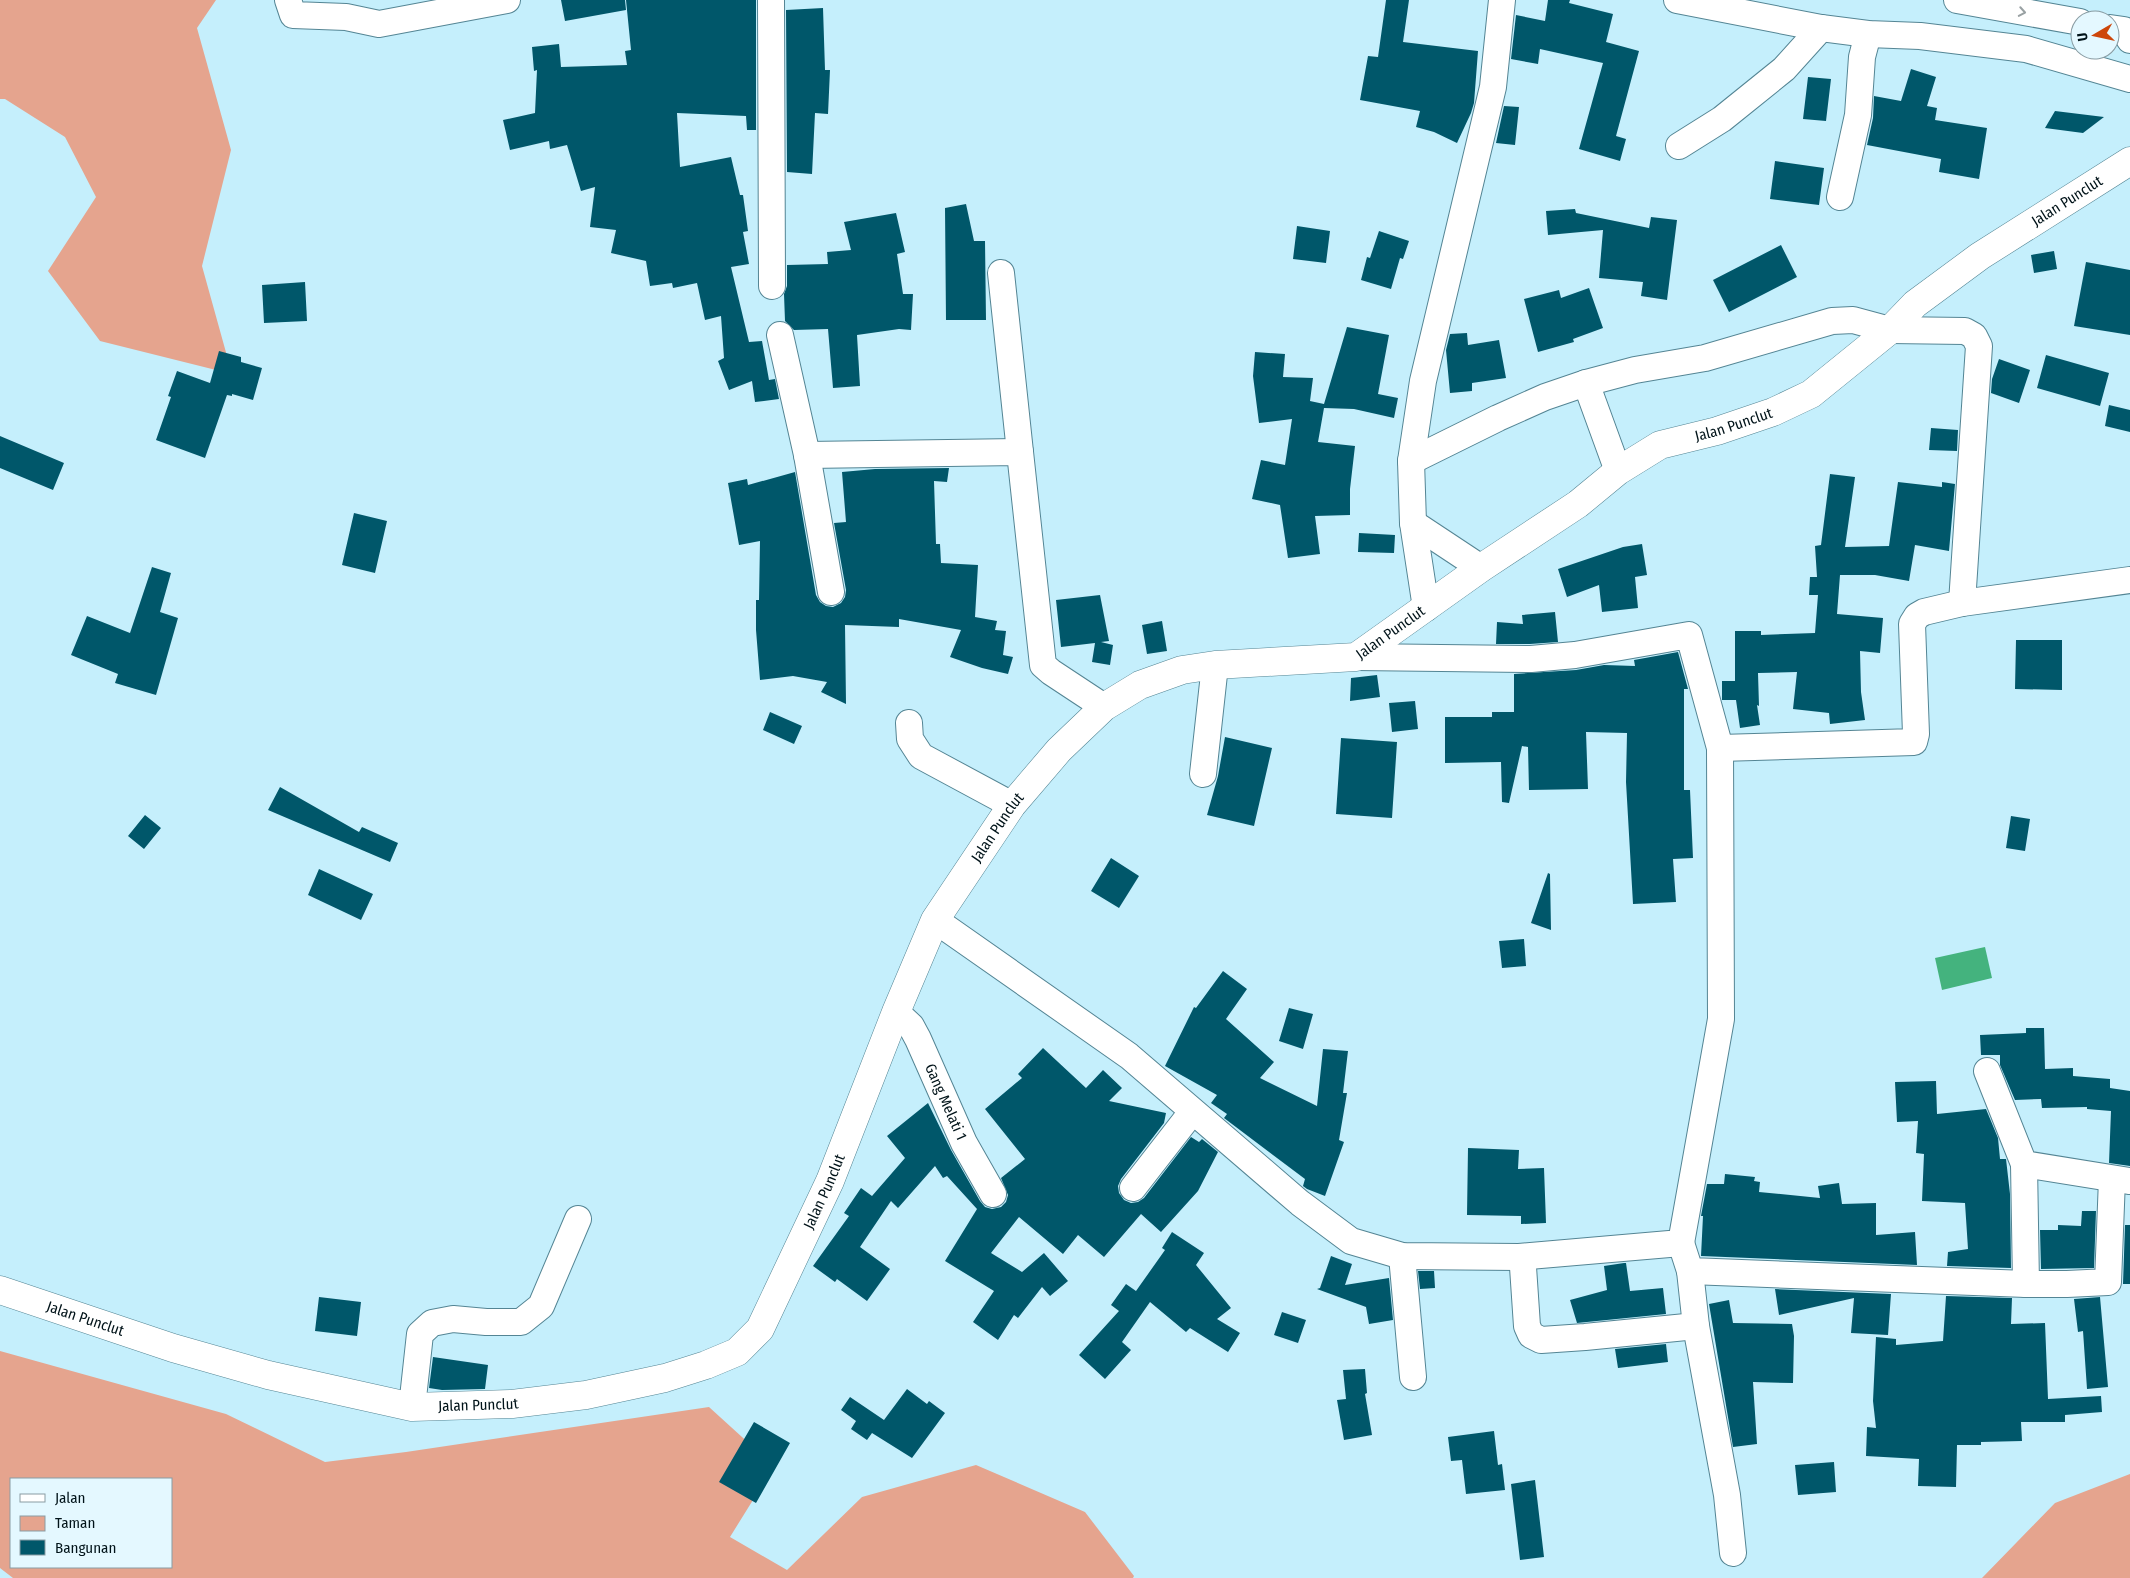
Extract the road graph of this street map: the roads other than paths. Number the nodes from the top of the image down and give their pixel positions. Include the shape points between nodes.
1 (288, 0) edge
2 (507, 0) edge
3 (771, 0) edge
4 (1502, 0) edge
5 (1677, 0) edge
6 (1956, 0) edge
7 (1787, 10) edge
8 (2070, 20) edge
9 (1821, 28) junction
10 (2120, 29) edge
11 (1868, 34) junction
12 (2130, 40) edge
13 (2130, 79) edge
14 (1679, 146) dead end
15 (2130, 161) edge
16 (1840, 198) dead end
17 (1001, 272) dead end
18 (772, 286) dead end
19 (1890, 330) junction
20 (780, 335) dead end
21 (1586, 383) junction
22 (1020, 452) junction
23 (807, 455) junction
24 (1411, 461) junction
25 (1618, 471) junction
26 (1413, 523) junction
27 (1480, 568) junction
28 (2130, 580) edge
29 (831, 592) dead end
30 (1962, 603) junction
31 (1426, 608) junction
32 (1356, 657) junction
33 (1216, 665) junction
34 (1104, 707) junction
35 (909, 723) dead end
36 (1720, 748) junction
37 (1203, 774) dead end
38 (1012, 805) junction
39 (936, 920) junction
40 (896, 1012) junction
41 (1986, 1071) dead end
42 (1192, 1112) junction
43 (2024, 1164) junction
44 (2121, 1180) edge
45 (1133, 1188) dead end
46 (993, 1194) dead end
47 (578, 1219) dead end
48 (1681, 1243) junction
49 (1402, 1256) junction
50 (1519, 1257) junction
51 (1690, 1271) junction
52 (2026, 1284) junction
53 (0, 1290) edge
54 (1696, 1326) junction
55 (1413, 1377) dead end
56 (412, 1407) junction
57 (1733, 1553) dead end

1 - 2 street via 293,16 346,17 379,24
3 - 18 street
4 - 24 street via 1492,87 1423,381
5 - 7 street
6 -> 8 street
7 - 9 street
9 - 11 street
9 - 14 street via 1778,74 1722,119
10 - 12 street via 2124,30
11 - 13 street via 1920,36 2026,50
11 - 16 street via 1862,57 1858,115
15 - 19 main road, Jalan Punclut via 1980,256 1916,304
17 - 22 street
19 - 21 street via 1854,320 1832,321 1705,358 1635,370
19 - 25 main road, Jalan Punclut via 1811,394 1773,412 1717,431 1660,445
19 - 30 street via 1965,331 1974,336 1979,346
20 - 23 street
21 - 24 street via 1506,414
21 - 25 street
22 - 23 street
22 - 34 street via 1043,665
23 - 29 street
24 - 26 street
25 - 27 main road, Jalan Punclut via 1578,504
26 - 27 street
26 - 31 street
27 - 31 main road, Jalan Punclut
28 - 30 street
30 - 36 street via 1924,612 1912,624 1914,742
31 - 32 main road, Jalan Punclut
32 - 33 main road, Jalan Punclut
32 - 36 street via 1531,659 1574,655 1689,635
33 - 34 main road, Jalan Punclut via 1182,670 1140,685
33 - 37 street
34 - 38 main road, Jalan Punclut via 1059,750
35 - 38 street via 910,740 920,756
36 - 48 street via 1721,1019
38 - 39 main road, Jalan Punclut
39 - 40 main road, Jalan Punclut
39 - 42 street via 1129,1056
40 - 46 street, Gang Melati 1 via 918,1039 964,1143
40 - 56 main road, Jalan Punclut via 830,1180 760,1329 737,1352 665,1378 586,1395 512,1404
41 - 43 street
42 - 45 street
42 - 49 street via 1300,1203 1351,1241
43 - 44 street
43 - 52 street
44 - 52 street via 2108,1282
47 - 56 street via 541,1306 522,1322 453,1319 432,1323 420,1334
48 - 50 street
48 - 51 street
49 - 50 street
49 - 55 street
50 - 54 street via 1523,1267 1527,1326 1531,1335 1541,1340
51 - 52 street
51 - 54 street
53 - 56 main road, Jalan Punclut via 173,1348 268,1375
54 - 57 street

